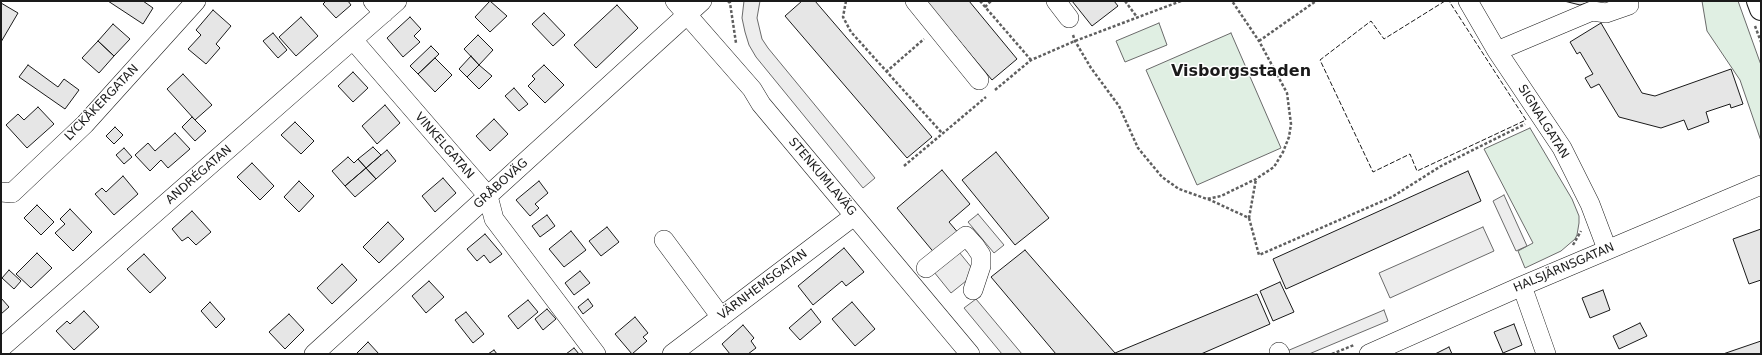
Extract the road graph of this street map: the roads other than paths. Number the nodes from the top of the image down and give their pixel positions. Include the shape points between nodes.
1 (196, 1) edge
2 (702, 1) edge
3 (915, 1) edge
4 (1056, 1) edge
5 (1468, 1) edge
6 (1758, 1) edge
7 (385, 5) edge
8 (1629, 5) dead end
9 (681, 7) edge
10 (1761, 9) edge
11 (1069, 18) dead end
12 (353, 40) junction
13 (1497, 51) junction
14 (979, 80) dead end
15 (1761, 185) edge
16 (1, 192) edge
17 (488, 196) junction
18 (854, 216) junction
19 (664, 240) dead end
20 (1607, 249) junction
21 (926, 268) dead end
22 (1522, 286) junction
23 (973, 290) dead end
24 (721, 317) junction
25 (1, 348) edge
26 (1365, 348) edge
27 (314, 354) edge
28 (596, 354) edge
29 (672, 354) edge
30 (970, 354) edge
31 (1546, 354) edge

1 - 16 street, LYCKÅKERGATAN via 85,124 12,193
2 - 9 street
3 - 14 street
4 - 11 street
5 - 13 street, SIGNALGATAN
6 - 10 main road
7 - 12 street, ANDRÉGATAN
8 - 13 street via 1606,13 1592,11
9 - 17 street, GRÅBOVÄG
9 - 18 street, STENKUMLAVÄG via 752,89 761,104
12 - 17 street, VINKELGATAN
12 - 25 street, ANDRÉGATAN
13 - 20 street, SIGNALGATAN via 1562,148 1590,204
15 - 20 street, HALSJÄRNSGATAN
17 - 27 street, GRÅBOVÄG
17 - 28 street, VINKELGATAN via 494,219
18 - 24 street, VÄRNHEMSGATAN
18 - 30 street, STENKUMLAVÄG
19 - 24 street
20 - 22 street, HALSJÄRNSGATAN
21 - 23 street via 966,236 981,255 981,266
22 - 26 street, HALSJÄRNSGATAN
22 - 31 street
24 - 29 street, VÄRNHEMSGATAN

